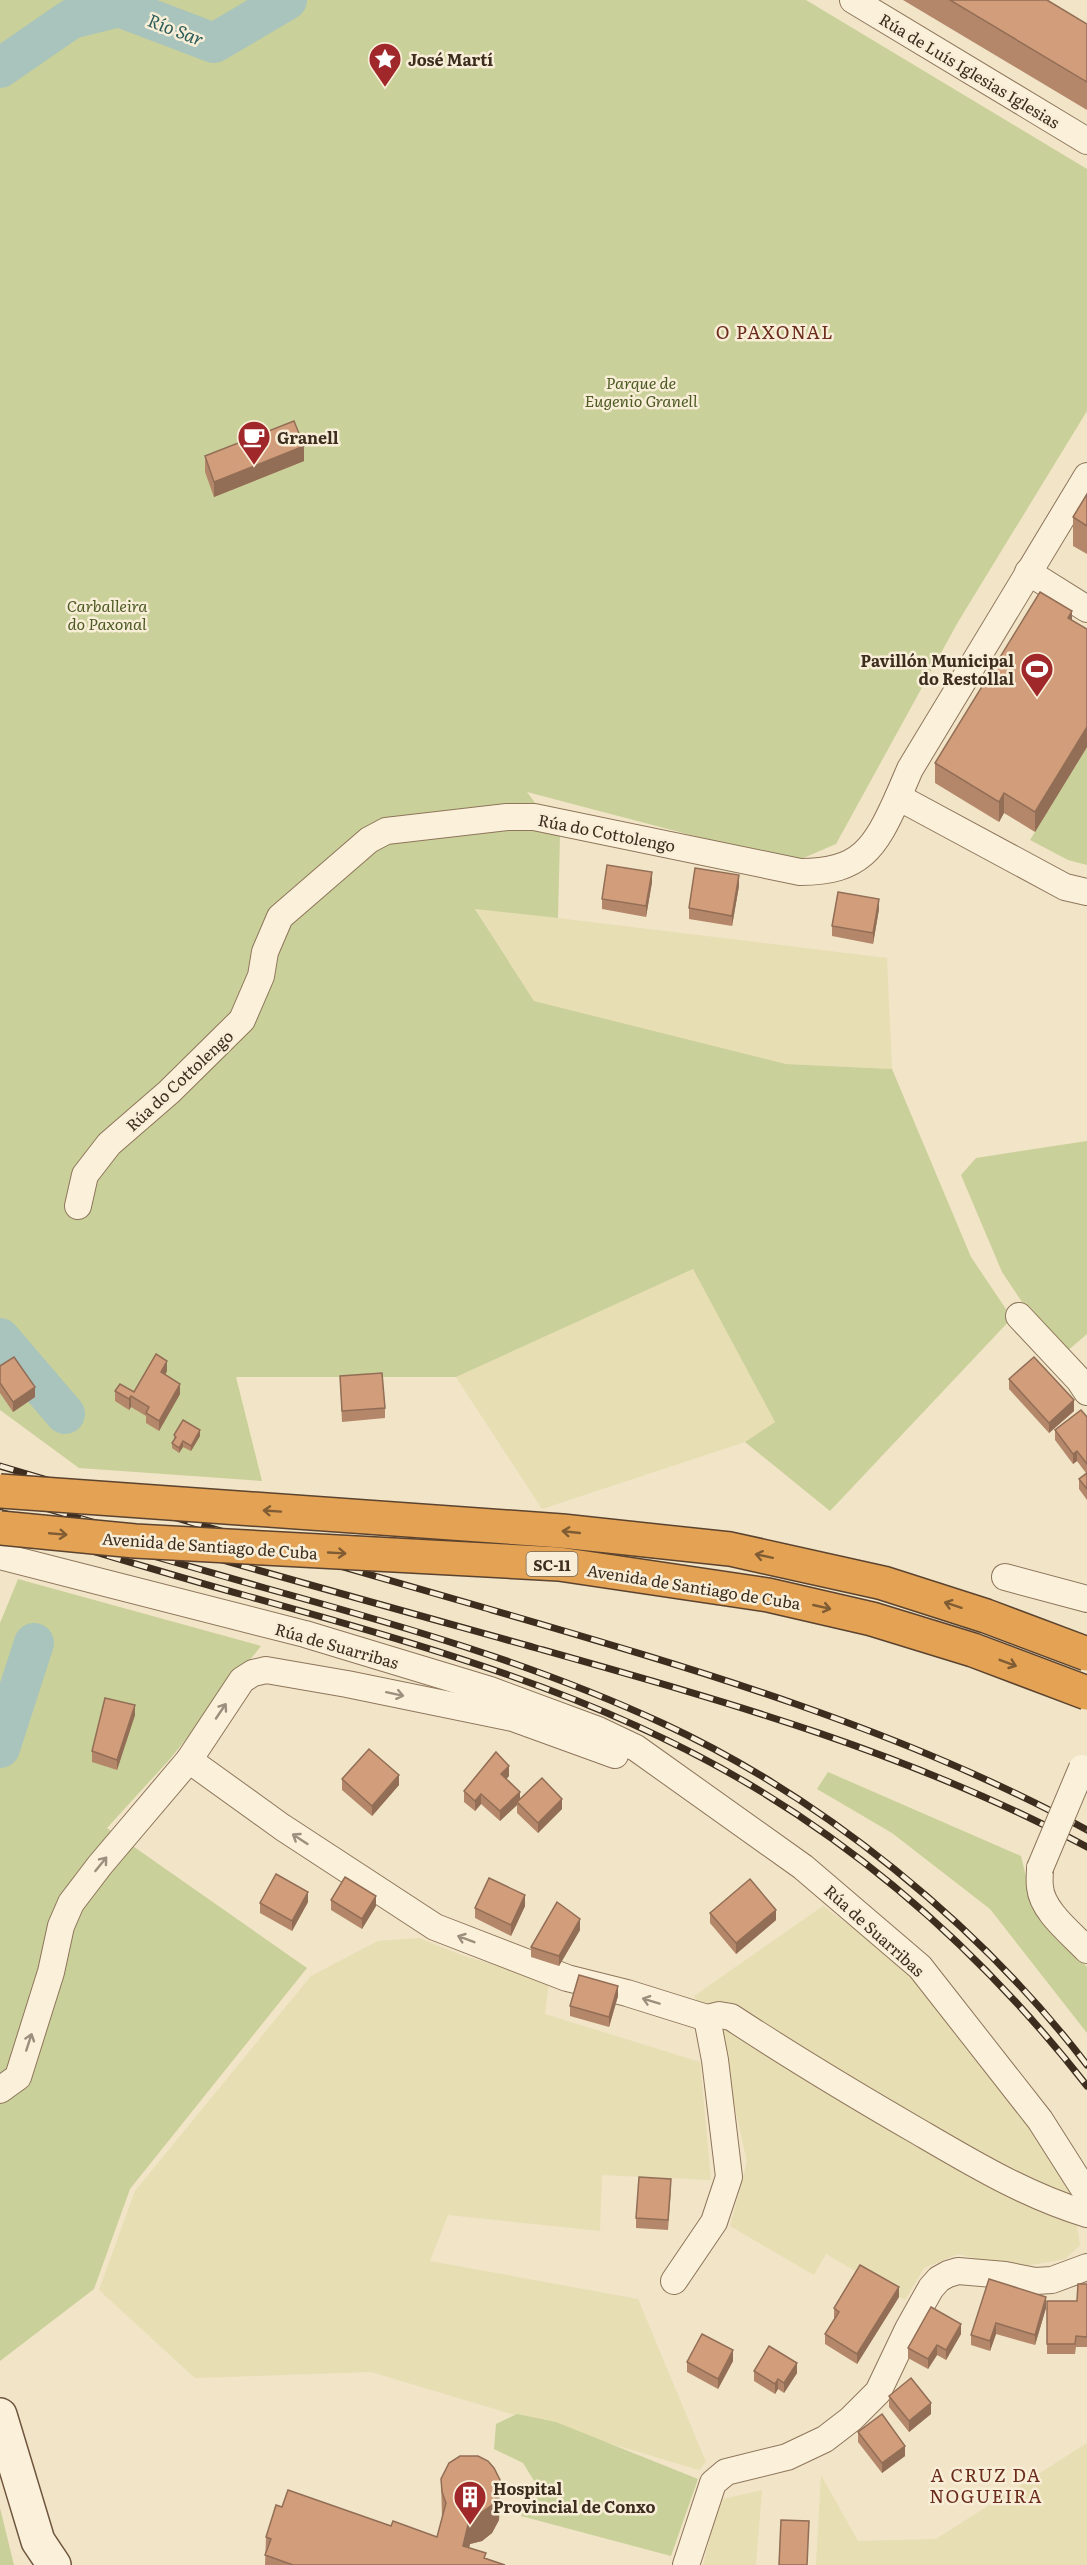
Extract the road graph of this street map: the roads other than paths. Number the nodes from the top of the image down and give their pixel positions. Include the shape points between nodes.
1 (853, 0) edge
2 (1087, 141) edge
3 (1086, 478) edge
4 (1028, 572) junction
5 (1087, 609) edge
6 (898, 797) junction
7 (1087, 892) edge
8 (78, 1206) dead end
9 (1019, 1316) dead end
10 (1087, 1392) edge
11 (0, 1491) edge
12 (0, 1528) edge
13 (0, 1556) edge
14 (1005, 1577) dead end
15 (1087, 1599) edge
16 (1087, 1653) edge
17 (1087, 1693) edge
18 (189, 1760) junction
19 (662, 1766) junction
20 (1085, 1766) edge
21 (1087, 1950) edge
22 (707, 2018) junction
23 (0, 2090) edge
24 (1087, 2194) edge
25 (1087, 2214) edge
26 (1087, 2267) edge
27 (674, 2281) dead end
28 (0, 2415) edge
29 (54, 2565) edge
30 (686, 2565) edge

1 - 2 street, Rúa de Luís Iglesias Iglesias
3 - 4 street, Rúa do Cottolengo
4 - 5 street
4 - 6 street, Rúa do Cottolengo via 910,769
6 - 7 street via 1065,887
6 - 8 street, Rúa do Cottolengo via 864,855 844,865 812,872 534,817 404,827 378,834 280,917 242,1020 109,1144 85,1174
9 - 10 street
16 -> 11 highway, SC-11, bridge via 883,1582 730,1549 562,1531
12 -> 17 highway, Avenida de Santiago de Cuba / SC-11, bridge via 135,1541 559,1564 768,1594 884,1622
13 - 19 street, Rúa de Suarribas via 305,1634 490,1690 598,1730
14 - 15 street
18 -> 19 street, Rúa de Suarribas via 242,1680 266,1670 513,1718 637,1763
22 -> 18 street via 567,1978 435,1928
23 -> 18 street, Rúa de Suarribas via 18,2077 71,1903
19 - 24 street, Rúa de Suarribas via 803,1867 920,1967 1040,2120
20 - 21 street, bridge via 1040,1868 1040,1888 1053,1913
22 - 25 street via 719,2014 731,2017 806,2067 963,2157 1055,2204
22 - 27 street via 729,2177 714,2222
26 - 30 street via 1035,2282 958,2271 948,2274 931,2288 878,2392 851,2419 825,2439 787,2457 726,2472 713,2483
28 - 29 street via 38,2541

